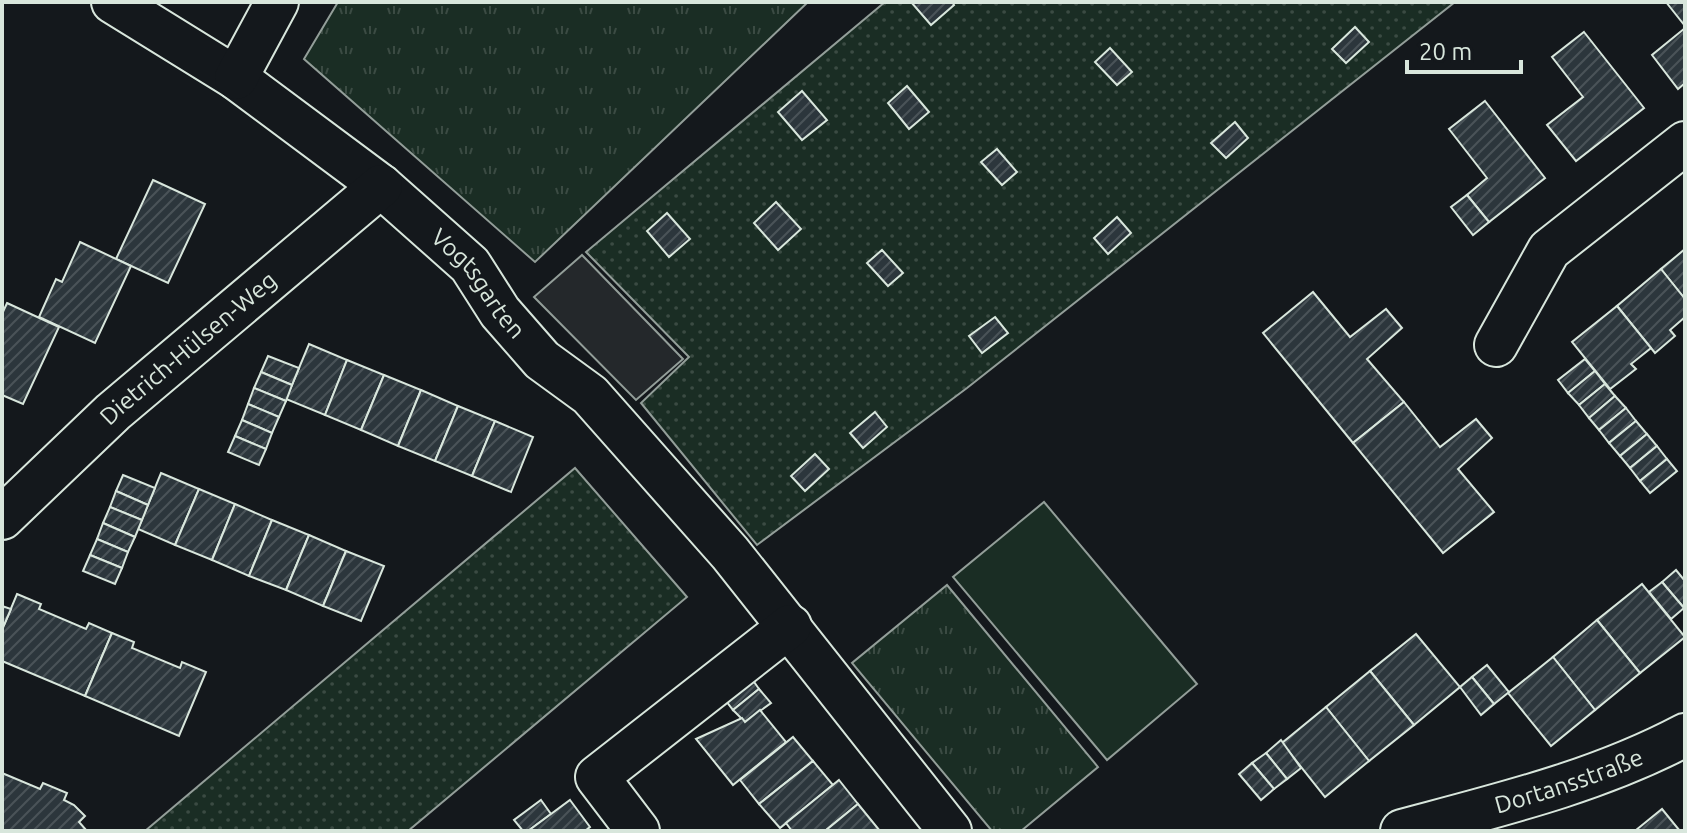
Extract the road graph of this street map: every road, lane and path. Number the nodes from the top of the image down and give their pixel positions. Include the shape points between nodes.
1 (113, 2) edge
2 (277, 2) edge
3 (236, 78) junction
4 (1685, 143) edge
5 (381, 186) junction
6 (1496, 345) dead end
7 (2, 518) edge
8 (790, 626) junction
9 (1685, 735) edge
10 (944, 829) edge
11 (638, 831) edge
12 (1402, 831) edge

1 - 3 street, Vogtsgarten
2 - 3 street
3 - 5 street, Vogtsgarten
4 - 6 street via 1549,250
5 - 7 street, Dietrich-Hülsen-Weg via 113,412
5 - 8 street, Vogtsgarten via 470,265 500,312 542,360 590,395
8 - 10 street, Vogtsgarten
8 - 11 street via 597,777
9 - 12 street, Dortansstraße via 1560,788

